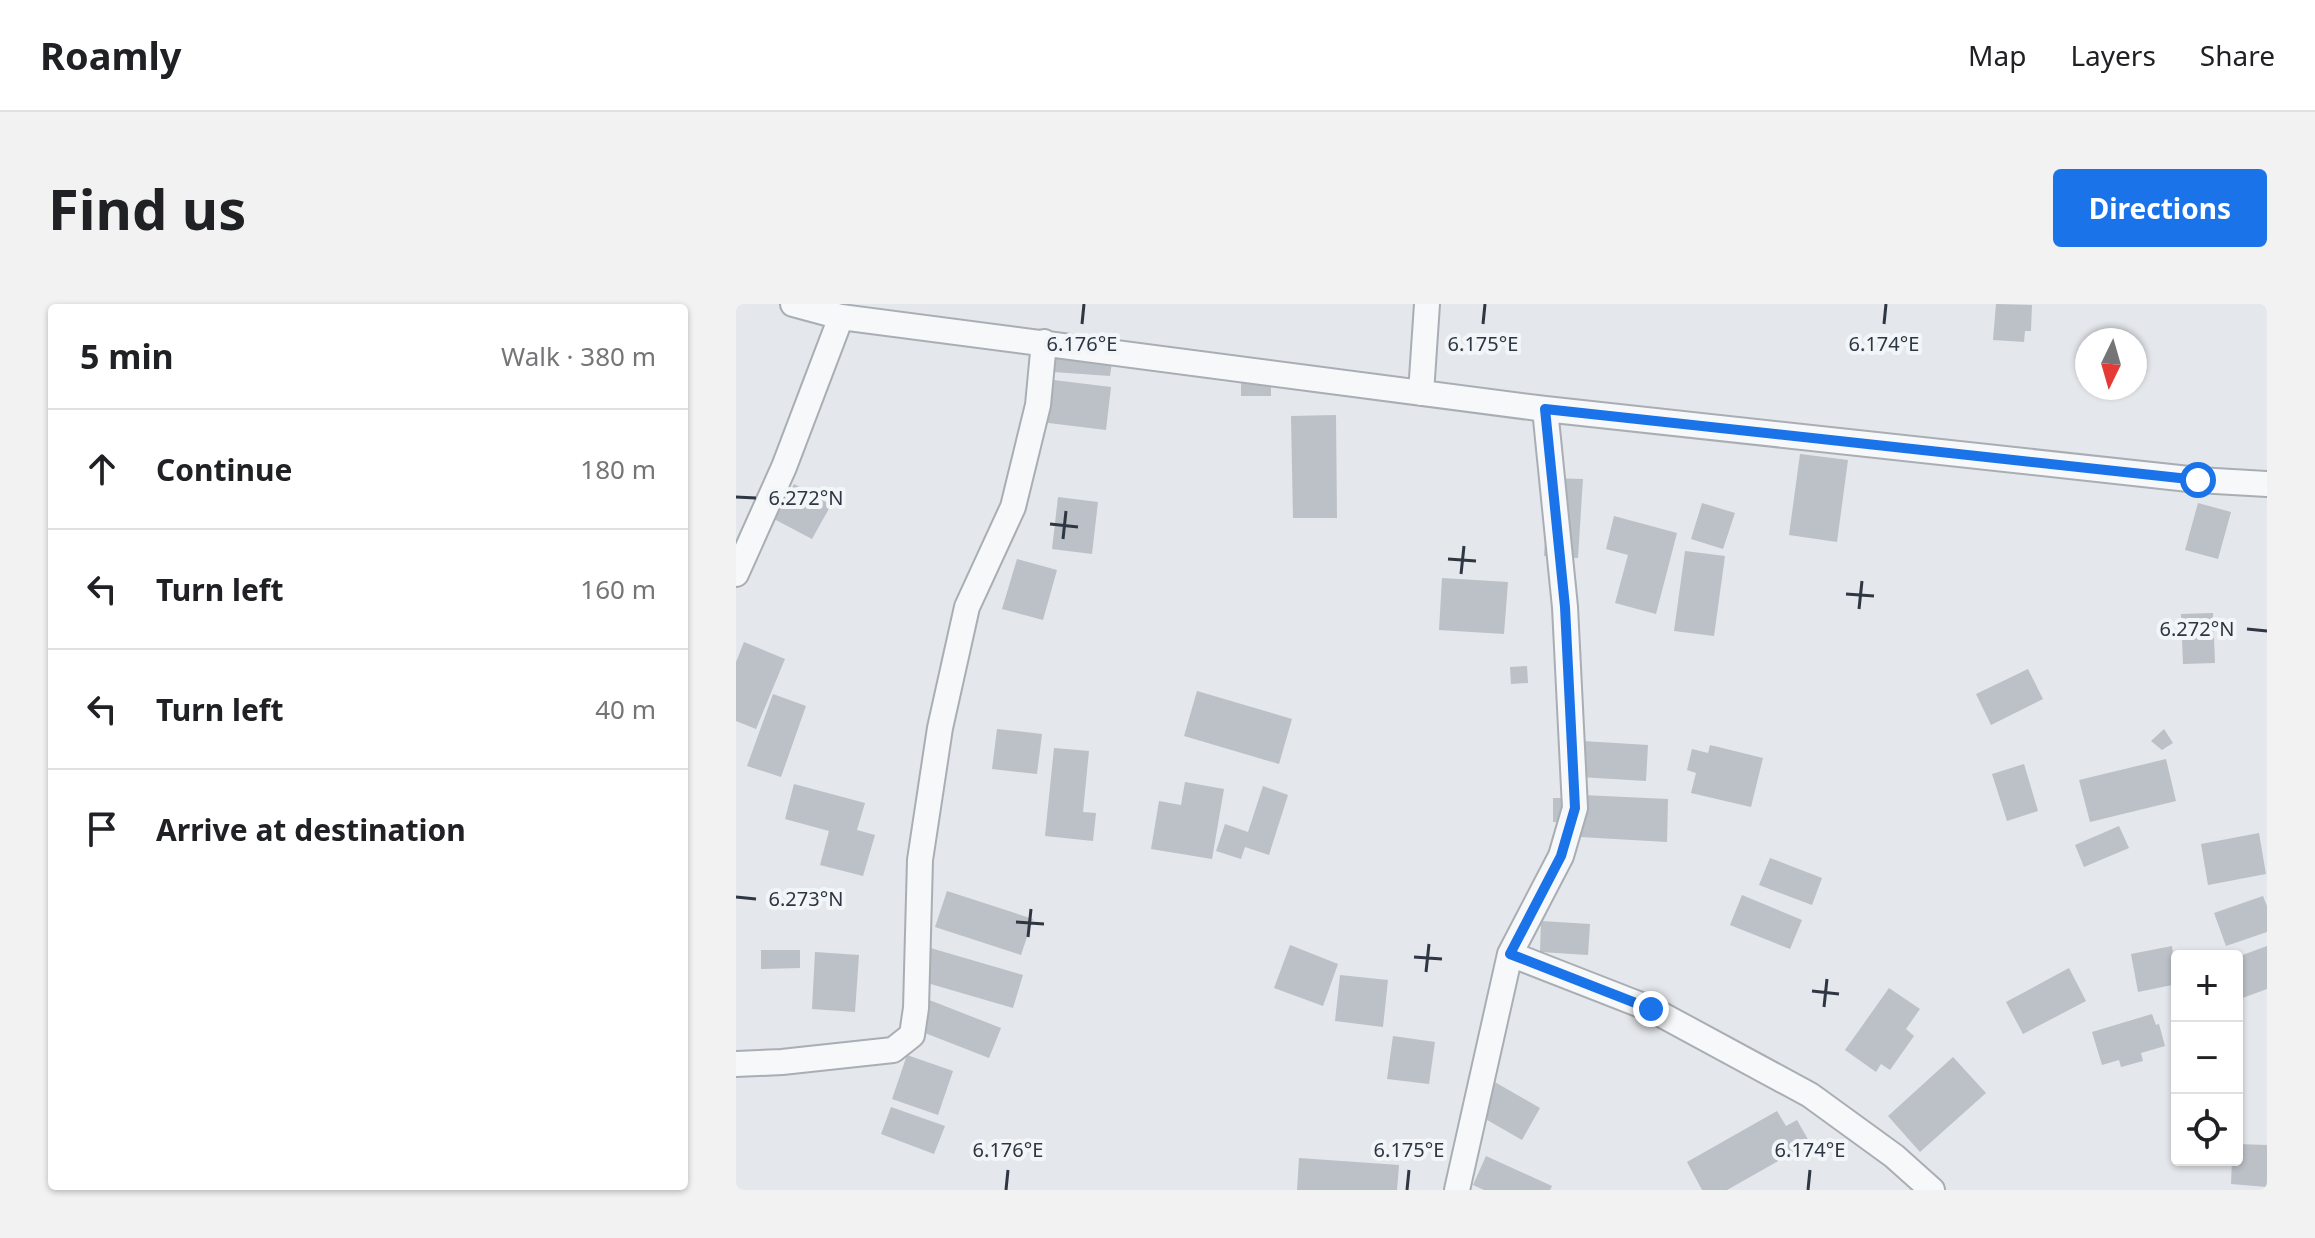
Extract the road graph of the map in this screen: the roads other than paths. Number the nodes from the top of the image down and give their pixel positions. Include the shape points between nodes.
1 (793, 304) edge
2 (1427, 304) edge
3 (841, 317) junction
4 (1044, 342) junction
5 (1421, 393) junction
6 (1545, 409) junction
7 (2267, 484) edge
8 (736, 574) edge
9 (1510, 954) junction
10 (736, 1064) edge
11 (1457, 1190) edge
12 (1932, 1190) edge

1 - 3 street
2 - 5 street
3 - 4 street
3 - 8 street
4 - 5 street
4 - 10 street via 1038,405 1013,507 967,607 940,728 920,860 912,1035 893,1050
5 - 6 street
6 - 7 street
6 - 9 street via 1565,607 1575,808 1561,856
9 - 11 street
9 - 12 street via 1651,1009 1810,1095

